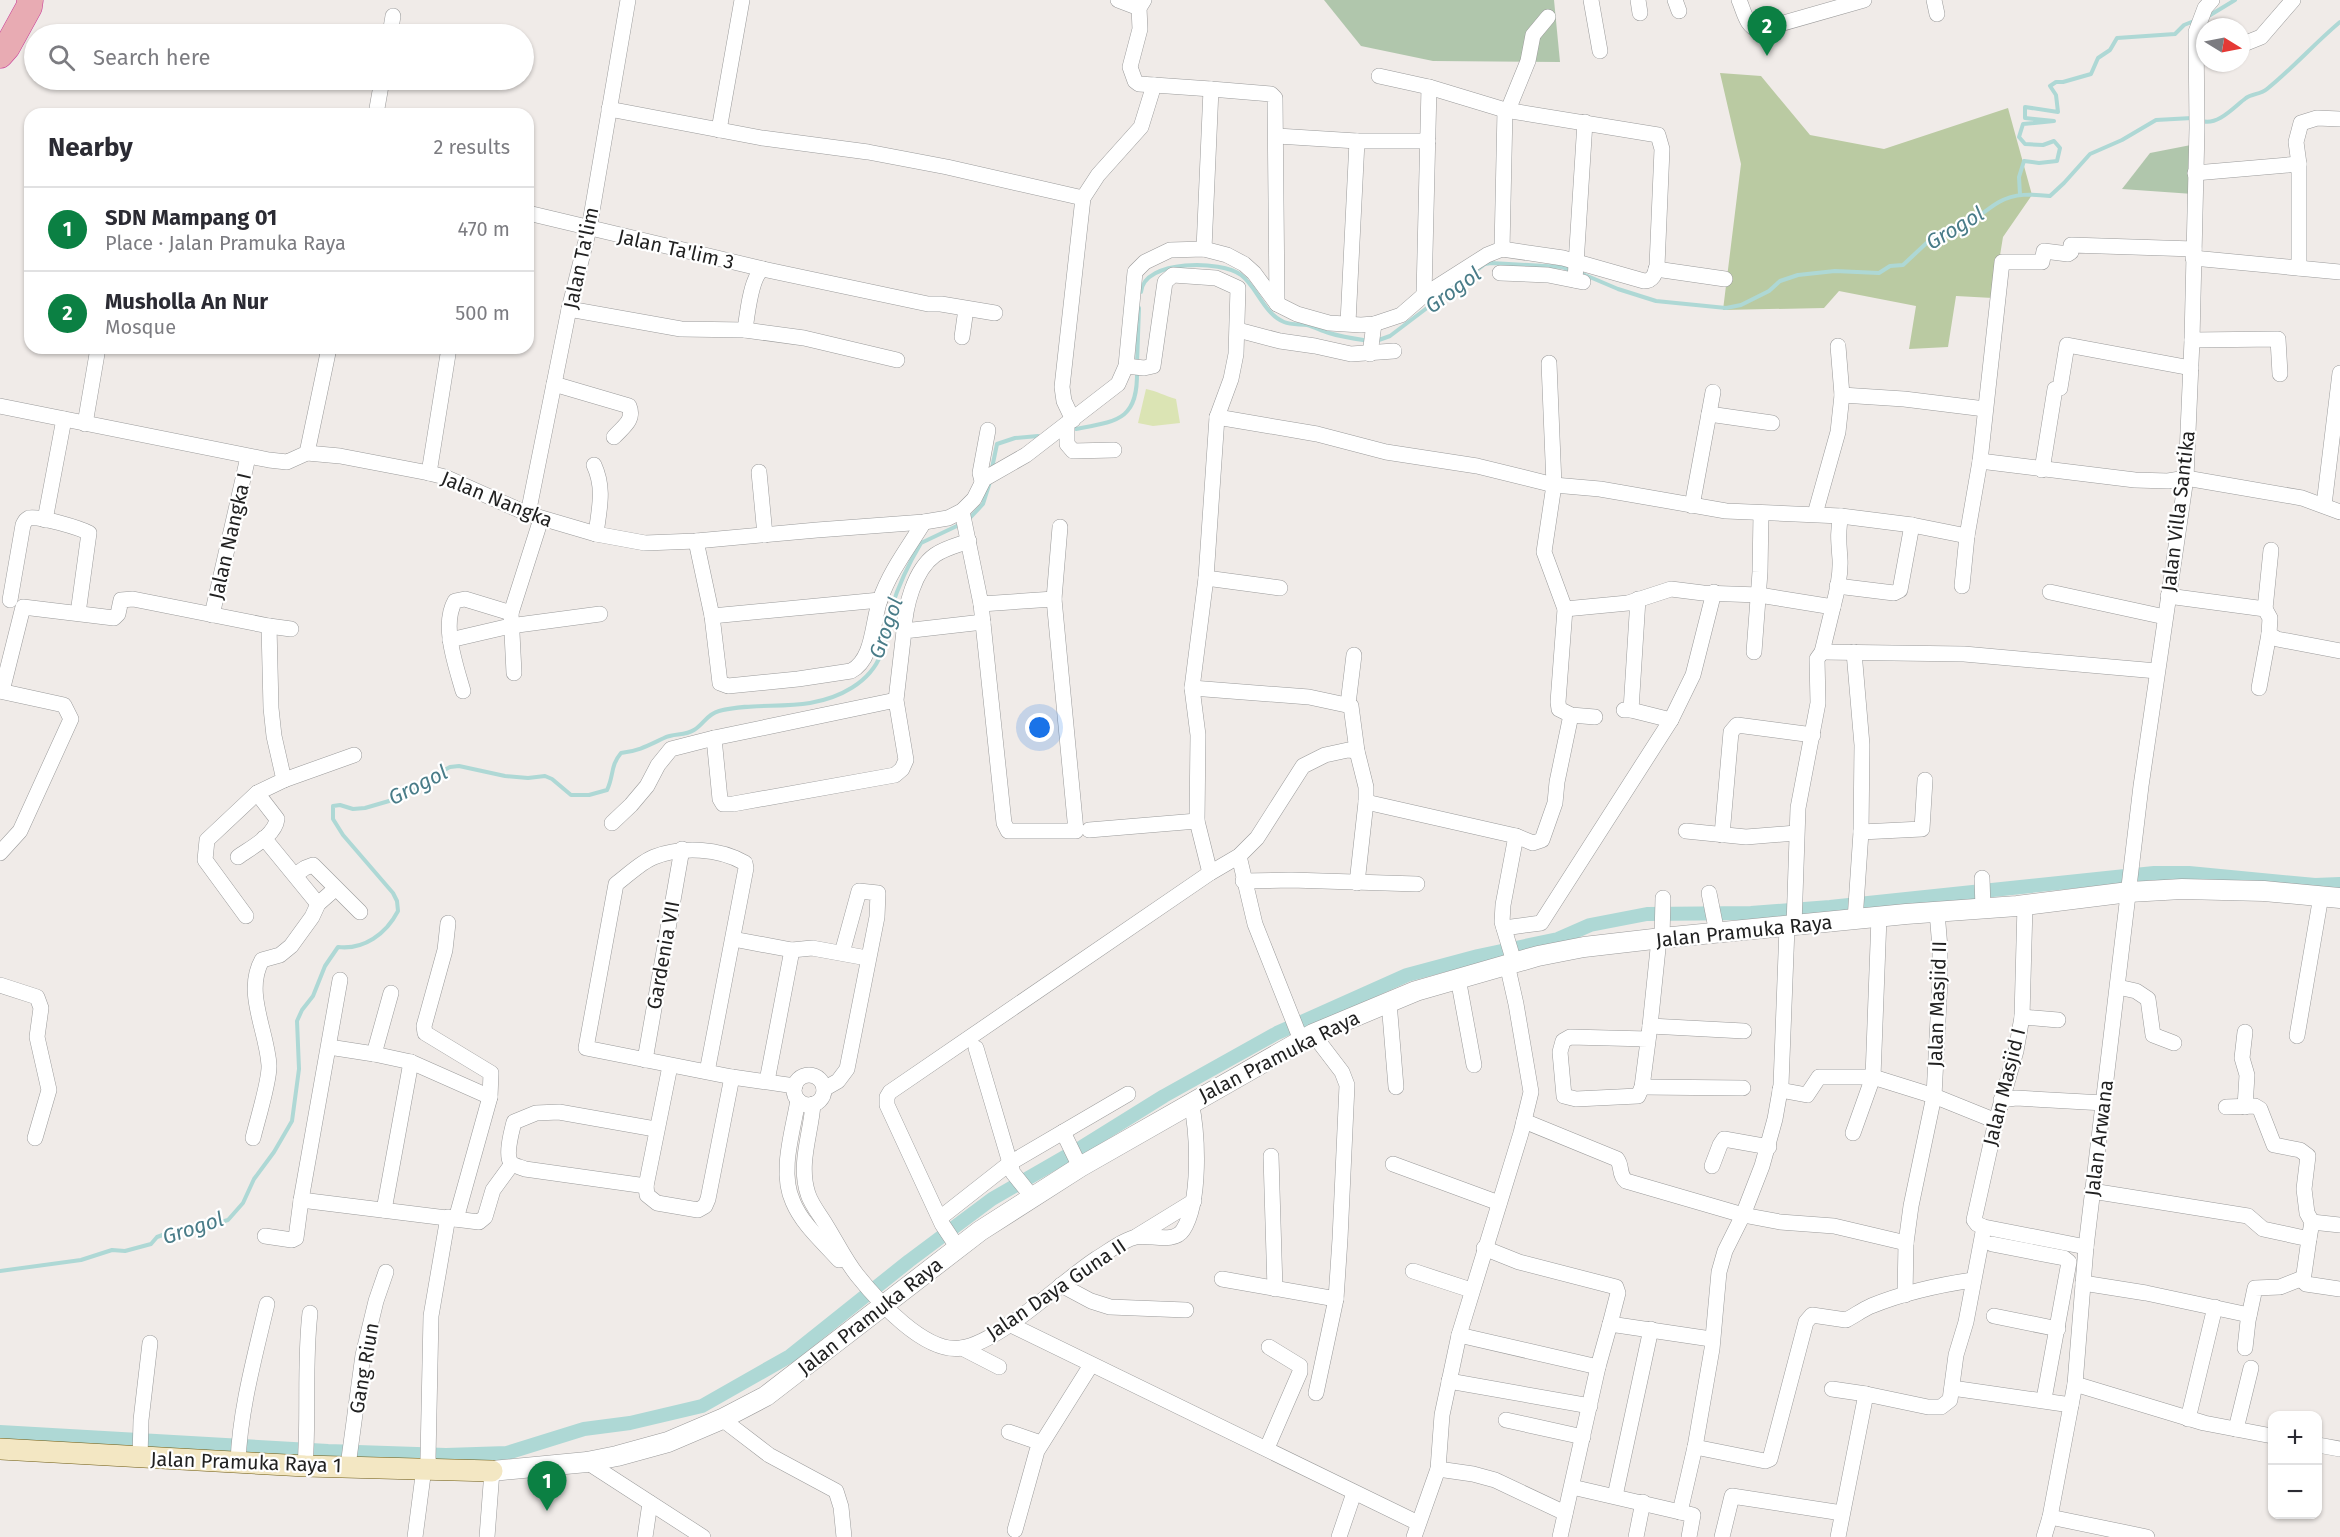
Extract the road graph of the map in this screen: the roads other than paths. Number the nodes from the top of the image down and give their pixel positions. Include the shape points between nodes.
1 (628, 0) edge
2 (742, 0) edge
3 (1118, 0) edge
4 (1592, 0) edge
5 (1739, 0) edge
6 (1864, 0) edge
7 (2293, 0) edge
8 (24, 2) edge
9 (1142, 4) edge
10 (2208, 4) edge
11 (393, 16) dead end
12 (1548, 18) dead end
13 (2202, 18) edge
14 (392, 24) edge
15 (2250, 41) edge
16 (1600, 51) dead end
17 (0, 55) edge
18 (2199, 72) edge
19 (1379, 76) dead end
20 (1154, 85) junction
21 (1430, 87) junction
22 (1211, 89) junction
23 (380, 90) edge
24 (377, 108) edge
25 (609, 109) junction
26 (1507, 110) junction
27 (2340, 119) edge
28 (1585, 122) junction
29 (719, 130) junction
30 (1277, 136) junction
31 (1356, 141) junction
32 (1428, 141) junction
33 (2300, 164) junction
34 (2195, 172) junction
35 (1083, 198) junction
36 (534, 215) edge
37 (589, 229) junction
38 (1204, 249) junction
39 (1502, 249) junction
40 (2194, 253) junction
41 (1577, 261) junction
42 (2300, 268) junction
43 (763, 269) junction
44 (1656, 269) junction
45 (2340, 272) edge
46 (1500, 273) dead end
47 (1725, 279) dead end
48 (1424, 296) junction
49 (1277, 304) junction
50 (569, 309) junction
51 (966, 309) junction
52 (995, 313) dead end
53 (1348, 323) junction
54 (1374, 324) junction
55 (746, 330) junction
56 (1238, 330) junction
57 (962, 337) dead end
58 (2192, 340) junction
59 (1838, 346) dead end
60 (1394, 351) dead end
61 (97, 354) edge
62 (328, 354) edge
63 (449, 354) edge
64 (1370, 354) junction
65 (897, 360) dead end
66 (1549, 363) dead end
67 (1133, 367) junction
68 (2191, 368) junction
69 (2340, 373) edge
70 (2280, 374) dead end
71 (554, 384) junction
72 (1713, 392) dead end
73 (1842, 396) junction
74 (0, 406) edge
75 (1985, 409) junction
76 (1709, 414) junction
77 (1217, 417) junction
78 (64, 419) junction
79 (1070, 422) junction
80 (1772, 423) dead end
81 (84, 424) junction
82 (988, 430) dead end
83 (614, 437) dead end
84 (1114, 450) dead end
85 (306, 453) junction
86 (248, 457) junction
87 (1980, 461) junction
88 (594, 465) dead end
89 (2042, 470) junction
90 (429, 472) junction
91 (759, 472) dead end
92 (2186, 478) junction
93 (983, 480) junction
94 (1554, 485) junction
95 (1692, 506) junction
96 (2324, 506) junction
97 (2340, 512) edge
98 (1761, 514) junction
99 (1815, 514) junction
100 (1841, 516) junction
101 (534, 517) junction
102 (45, 520) junction
103 (924, 522) junction
104 (966, 525) junction
105 (1912, 525) junction
106 (1060, 527) dead end
107 (596, 534) junction
108 (765, 535) junction
109 (1967, 536) junction
110 (696, 541) junction
111 (2271, 550) dead end
112 (1206, 578) junction
113 (1837, 586) junction
114 (1962, 586) dead end
115 (1280, 588) dead end
116 (1714, 592) junction
117 (2050, 592) dead end
118 (1759, 595) junction
119 (2168, 596) junction
120 (1054, 598) junction
121 (1638, 598) junction
122 (10, 600) dead end
123 (880, 600) junction
124 (981, 604) junction
125 (79, 606) dead end
126 (1833, 607) junction
127 (1565, 609) junction
128 (2265, 609) junction
129 (600, 614) dead end
130 (212, 615) junction
131 (712, 616) junction
132 (2165, 617) junction
133 (511, 620) junction
134 (983, 622) junction
135 (269, 626) junction
136 (291, 629) dead end
137 (904, 631) junction
138 (2269, 634) junction
139 (450, 640) junction
140 (2340, 651) edge
141 (1754, 652) dead end
142 (1822, 652) junction
143 (1854, 652) junction
144 (1354, 655) dead end
145 (2157, 671) junction
146 (514, 673) dead end
147 (1192, 688) junction
148 (2259, 688) dead end
149 (1, 691) edge
150 (463, 691) dead end
151 (896, 700) junction
152 (1348, 704) junction
153 (1571, 715) junction
154 (1595, 717) dead end
155 (1671, 720) junction
156 (1813, 735) junction
157 (714, 738) junction
158 (1357, 751) junction
159 (354, 755) dead end
160 (284, 780) junction
161 (1925, 780) dead end
162 (257, 794) junction
163 (1366, 802) junction
164 (1197, 821) junction
165 (612, 823) dead end
166 (1089, 830) dead end
167 (1686, 831) dead end
168 (1861, 832) junction
169 (1796, 833) junction
170 (1722, 835) junction
171 (1516, 836) junction
172 (264, 838) junction
173 (682, 849) junction
174 (0, 853) edge
175 (1239, 856) junction
176 (238, 857) dead end
177 (1210, 873) junction
178 (295, 876) junction
179 (1243, 881) junction
180 (1357, 883) junction
181 (1418, 884) dead end
182 (2130, 887) junction
183 (336, 889) junction
184 (1709, 893) dead end
185 (2331, 897) edge
186 (1663, 902) dead end
187 (318, 904) junction
188 (2025, 905) junction
189 (360, 912) dead end
190 (1937, 912) junction
191 (246, 916) dead end
192 (1855, 916) junction
193 (1879, 917) junction
194 (447, 923) dead end
195 (1715, 923) junction
196 (1792, 924) junction
197 (1505, 931) junction
198 (1661, 933) junction
199 (733, 939) junction
200 (792, 950) junction
201 (842, 953) junction
202 (867, 958) junction
203 (1511, 961) junction
204 (1458, 978) junction
205 (340, 980) dead end
206 (0, 985) edge
207 (2118, 987) junction
208 (392, 993) dead end
209 (1389, 1002) junction
210 (2022, 1017) junction
211 (2058, 1020) dead end
212 (1744, 1032) dead end
213 (2245, 1032) dead end
214 (1649, 1033) junction
215 (1304, 1035) junction
216 (2297, 1036) dead end
217 (2174, 1043) dead end
218 (329, 1047) junction
219 (976, 1048) dead end
220 (374, 1054) junction
221 (645, 1060) junction
222 (411, 1062) junction
223 (1474, 1065) dead end
224 (669, 1066) junction
225 (707, 1072) junction
226 (732, 1077) junction
227 (1873, 1077) junction
228 (767, 1081) junction
229 (1642, 1086) junction
230 (1396, 1087) dead end
231 (1743, 1088) dead end
232 (824, 1089) junction
233 (1780, 1090) junction
234 (1128, 1095) dead end
235 (1934, 1096) junction
236 (490, 1097) junction
237 (802, 1097) junction
238 (2001, 1100) junction
239 (1191, 1102) junction
240 (2104, 1103) junction
241 (2226, 1107) dead end
242 (2245, 1107) junction
243 (1524, 1121) junction
244 (1996, 1121) junction
245 (655, 1130) junction
246 (1853, 1134) dead end
247 (1065, 1137) junction
248 (35, 1138) dead end
249 (253, 1138) dead end
250 (1769, 1147) junction
251 (1271, 1155) dead end
252 (1077, 1161) junction
253 (512, 1164) junction
254 (1393, 1164) dead end
255 (1712, 1166) dead end
256 (1011, 1168) junction
257 (646, 1186) junction
258 (2092, 1191) junction
259 (808, 1195) junction
260 (1029, 1195) junction
261 (301, 1200) junction
262 (792, 1200) junction
263 (1194, 1201) junction
264 (1499, 1203) junction
265 (384, 1210) junction
266 (1743, 1215) junction
267 (452, 1218) junction
268 (941, 1221) junction
269 (2312, 1222) junction
270 (2340, 1225) edge
271 (1984, 1227) junction
272 (265, 1236) dead end
273 (1137, 1236) junction
274 (2309, 1239) junction
275 (955, 1243) junction
276 (1906, 1243) junction
277 (1992, 1244) dead end
278 (2086, 1247) junction
279 (1484, 1248) junction
280 (386, 1272) dead end
281 (1413, 1272) dead end
282 (2303, 1278) junction
283 (862, 1279) junction
284 (1222, 1279) dead end
285 (1973, 1280) junction
286 (2083, 1283) junction
287 (1061, 1285) junction
288 (1275, 1288) junction
289 (2340, 1289) edge
290 (1471, 1290) junction
291 (1905, 1295) junction
292 (1335, 1299) junction
293 (880, 1300) junction
294 (267, 1304) dead end
295 (2216, 1307) junction
296 (1186, 1310) dead end
297 (310, 1313) dead end
298 (2249, 1314) junction
299 (1994, 1316) dead end
300 (1010, 1324) junction
301 (1610, 1324) junction
302 (1650, 1329) junction
303 (2058, 1329) junction
304 (1459, 1335) junction
305 (1711, 1339) junction
306 (150, 1343) dead end
307 (1269, 1347) dead end
308 (962, 1348) junction
309 (2245, 1348) dead end
310 (1091, 1365) junction
311 (999, 1367) dead end
312 (1598, 1367) junction
313 (2251, 1368) dead end
314 (1449, 1381) junction
315 (2075, 1384) junction
316 (1952, 1388) junction
317 (1832, 1389) dead end
318 (1316, 1393) dead end
319 (1866, 1394) junction
320 (2044, 1399) junction
321 (2071, 1405) junction
322 (1590, 1406) junction
323 (722, 1419) junction
324 (2188, 1419) junction
325 (1506, 1420) dead end
326 (2236, 1429) junction
327 (1009, 1432) dead end
328 (2268, 1435) edge
329 (1583, 1437) junction
330 (1041, 1443) junction
331 (140, 1445) junction
332 (2322, 1446) edge
333 (1695, 1447) junction
334 (0, 1449) edge
335 (239, 1449) junction
336 (1267, 1449) junction
337 (2340, 1449) edge
338 (306, 1454) junction
339 (350, 1457) junction
340 (427, 1461) junction
341 (588, 1462) junction
342 (1438, 1469) junction
343 (492, 1471) junction
344 (1572, 1487) junction
345 (1354, 1494) junction
346 (1615, 1496) junction
347 (1643, 1502) junction
348 (650, 1503) junction
349 (1680, 1512) junction
350 (1842, 1513) junction
351 (1565, 1514) junction
352 (2050, 1517) junction
353 (1015, 1530) dead end
354 (1416, 1530) edge
355 (695, 1535) edge
356 (415, 1537) edge
357 (487, 1537) edge
358 (645, 1537) edge
359 (844, 1537) edge
360 (1339, 1537) edge
361 (1560, 1537) edge
362 (1636, 1537) edge
363 (1689, 1537) edge
364 (1722, 1537) edge
365 (1838, 1537) edge
366 (2044, 1537) edge
367 (2147, 1537) edge

1 - 25 street, Jalan Ta'lim
2 - 29 street
3 - 9 street
4 - 16 street
5 - 6 street via 1748,23 1759,30
7 - 15 street via 2261,37
8 - 17 highway via 7,47
9 - 20 street via 1130,67 1139,84
10 - 13 street, Jalan Villa Santika
11 - 14 street
12 - 26 street via 1533,35 1528,61
18 - 34 street, Jalan Villa Santika
19 - 21 street
20 - 22 street
20 - 35 street via 1141,127
21 - 26 street
21 - 32 street
22 - 30 street via 1273,95
22 - 38 street
23 - 24 street
25 - 29 street
25 - 37 street, Jalan Ta'lim
26 - 28 street
26 - 39 street
27 - 33 street via 2317,118 2301,123 2296,142
28 - 41 street
28 - 44 street via 1660,138
29 - 35 street via 868,152
30 - 31 street
30 - 49 street
31 - 32 street
31 - 53 street
32 - 48 street
33 - 34 street
33 - 42 street
34 - 40 street, Jalan Villa Santika
35 - 79 street via 1062,387
36 - 37 street, Jalan Ta'lim 3
37 - 43 street, Jalan Ta'lim 3
37 - 50 street, Jalan Ta'lim
38 - 49 street via 1244,264
38 - 67 street via 1170,250 1145,262 1136,272
39 - 41 street
39 - 48 street
40 - 42 street
40 - 58 street, Jalan Villa Santika
40 - 75 street via 2071,245 2068,254 2044,251 2042,262 2002,262
41 - 44 street via 1644,280 1651,279
41 - 46 street via 1579,281
42 - 45 street
43 - 51 street, Jalan Ta'lim 3
43 - 55 street via 758,272
44 - 47 street
48 - 54 street via 1401,315
49 - 53 street via 1329,323
50 - 55 street via 661,326
50 - 71 street, Jalan Ta'lim
51 - 52 street, Jalan Ta'lim 3
51 - 57 street
53 - 54 street
54 - 64 street
55 - 65 street via 804,338
56 - 64 street via 1351,354
56 - 67 street via 1238,288 1216,278 1173,275 1165,282 1153,366
56 - 77 street via 1231,379
58 - 68 street, Jalan Villa Santika
58 - 70 street via 2278,339
59 - 73 street
60 - 64 street
61 - 81 street
62 - 85 street
63 - 90 street
66 - 94 street
67 - 79 street
68 - 89 street via 2067,345 2060,388 2055,389
68 - 92 street, Jalan Villa Santika
69 - 96 street
71 - 83 street via 629,406 630,421
71 - 101 street, Jalan Ta'lim
72 - 76 street
73 - 75 street
73 - 99 street via 1838,432
74 - 78 street, Jalan Nangka
75 - 87 street
76 - 80 street
76 - 95 street
77 - 94 street via 1317,434 1386,452 1477,466
77 - 112 street
78 - 81 street, Jalan Nangka
78 - 102 street
79 - 84 street via 1067,444 1073,451
79 - 93 street via 1026,455
81 - 86 street, Jalan Nangka
82 - 93 street via 980,473
85 - 86 street, Jalan Nangka via 288,462
85 - 90 street, Jalan Nangka
86 - 130 street, Jalan Nangka I
87 - 89 street
87 - 109 street
88 - 107 street via 601,491
89 - 92 street via 2135,480
90 - 101 street, Jalan Nangka
91 - 108 street
92 - 96 street via 2302,498
92 - 119 street, Jalan Villa Santika
93 - 104 street
94 - 95 street
94 - 127 street via 1544,552
95 - 98 street
96 - 97 street
98 - 99 street
98 - 118 street
99 - 100 street
100 - 105 street
100 - 113 street
101 - 107 street, Jalan Nangka
101 - 133 street, Jalan Ta'lim
102 - 122 street via 25,520
102 - 125 street via 89,533
103 - 104 street, Jalan Nangka via 948,518
103 - 108 street, Jalan Nangka
103 - 123 street via 901,556
104 - 124 street
104 - 137 street via 923,566 904,616
105 - 109 street
105 - 113 street via 1900,590 1894,594
106 - 120 street
107 - 110 street, Jalan Nangka via 645,543
108 - 110 street, Jalan Nangka
109 - 114 street
110 - 131 street
111 - 128 street
112 - 115 street
112 - 147 street
113 - 126 street
116 - 118 street
116 - 121 street via 1671,589
116 - 155 street via 1693,675
117 - 132 street
118 - 126 street
118 - 141 street
119 - 128 street
119 - 132 street, Jalan Villa Santika
120 - 124 street
120 - 134 street via 1076,831 1008,831 1004,823
121 - 127 street via 1628,603
121 - 155 street via 1627,710
123 - 131 street
123 - 131 street via 869,646 858,667 798,679 728,686 720,683
124 - 134 street
126 - 142 street
127 - 153 street via 1558,702 1559,709
128 - 138 street via 2270,618
129 - 133 street
130 - 135 street
130 - 149 street via 132,598 121,600 114,618 23,607
132 - 145 street, Jalan Villa Santika
133 - 139 street
133 - 139 street via 465,599 455,601
133 - 146 street
134 - 137 street
135 - 136 street
135 - 160 street via 272,717
137 - 151 street
138 - 140 street
138 - 148 street
139 - 150 street
142 - 143 street
142 - 156 street via 1817,659 1818,703
143 - 145 street via 1964,654
143 - 168 street via 1862,745
144 - 152 street
145 - 182 street, Jalan Villa Santika
147 - 152 street
147 - 164 street via 1198,735
149 - 174 street via 64,705 71,719 20,831
151 - 157 street
151 - 157 street via 906,760 895,775 723,804
152 - 158 street
153 - 154 street
153 - 171 street via 1555,803 1542,840 1533,843
155 - 197 street via 1541,923
156 - 169 street
156 - 170 street via 1737,725 1731,732
157 - 165 street via 671,749 631,805
158 - 163 street
158 - 175 street via 1325,755 1303,766 1257,838
159 - 160 street
160 - 162 street
161 - 168 street via 1922,829
162 - 172 street via 277,819 275,828
162 - 191 street via 207,840 205,860
163 - 171 street
163 - 180 street
164 - 166 street
164 - 177 street
167 - 170 street
168 - 192 street
169 - 170 street
169 - 196 street
171 - 197 street via 1503,905
172 - 176 street
172 - 178 street
173 - 199 street via 732,855 745,863
173 - 221 street, Gardenia VII
173 - 221 street via 652,857 616,884 586,1048
175 - 177 street
175 - 179 street
177 - 268 street via 887,1097 887,1105
178 - 183 street via 313,866
178 - 187 street
179 - 180 street
179 - 215 street via 1255,924 1290,1014
180 - 181 street
182 - 185 street, Jalan Pramuka Raya
182 - 188 street, Jalan Pramuka Raya
182 - 207 street, Jalan Arwana
183 - 187 street
183 - 189 street
184 - 195 street
185 - 216 street
186 - 198 street
187 - 249 street via 291,946 280,955 262,960 258,967 256,999 269,1067
188 - 190 street, Jalan Pramuka Raya via 1983,893
188 - 210 street, Jalan Masjid I
190 - 193 street, Jalan Pramuka Raya
190 - 235 street, Jalan Masjid II via 1940,981
192 - 193 street, Jalan Pramuka Raya
192 - 196 street, Jalan Pramuka Raya
193 - 227 street
194 - 236 street via 445,950 425,1033 491,1073
195 - 196 street, Jalan Pramuka Raya
195 - 198 street, Jalan Pramuka Raya
196 - 233 street
197 - 203 street
198 - 203 street, Jalan Pramuka Raya
198 - 214 street
199 - 200 street
199 - 225 street
200 - 201 street via 812,948
200 - 228 street
201 - 202 street
201 - 202 street via 859,891 878,893 877,917
202 - 232 street via 847,1069
203 - 204 street, Jalan Pramuka Raya
203 - 243 street via 1531,1092
204 - 209 street, Jalan Pramuka Raya
204 - 223 street
205 - 218 street
206 - 248 street via 37,997 41,1008 37,1037 49,1090
207 - 217 street via 2148,999 2153,1035
207 - 240 street, Jalan Arwana
208 - 220 street
209 - 215 street, Jalan Pramuka Raya
209 - 230 street
210 - 211 street
210 - 238 street, Jalan Masjid I
212 - 214 street
213 - 242 street
214 - 229 street
214 - 229 street via 1570,1037 1563,1041 1560,1052 1564,1096 1638,1096
215 - 239 street, Jalan Pramuka Raya
215 - 292 street via 1342,1072 1347,1085
218 - 220 street
218 - 261 street
219 - 256 street
220 - 222 street
221 - 224 street
222 - 236 street
222 - 265 street
224 - 225 street
224 - 245 street
225 - 226 street
226 - 228 street
226 - 257 street via 705,1206 698,1210 657,1203 647,1195
227 - 233 street via 1819,1077 1807,1095
227 - 235 street
227 - 246 street
228 - 237 street
229 - 231 street
232 - 237 street via 822,1099
232 - 237 street via 820,1080 811,1075 801,1077
233 - 250 street
234 - 247 street
235 - 244 street
235 - 276 street, Jalan Masjid II
236 - 267 street
237 - 259 street via 803,1168
237 - 262 street via 786,1173
238 - 240 street
238 - 244 street, Jalan Masjid I
239 - 252 street, Jalan Pramuka Raya
239 - 263 street, Jalan Daya Guna II via 1195,1118
240 - 258 street, Jalan Arwana
241 - 242 street
242 - 269 street via 2260,1109 2274,1145 2301,1150 2308,1156 2304,1189
243 - 264 street
243 - 266 street via 1617,1160 1620,1175 1626,1181
244 - 271 street, Jalan Masjid I via 1974,1213 1977,1224
245 - 253 street via 559,1112 536,1113 514,1122 509,1160
245 - 257 street
247 - 252 street
247 - 256 street
250 - 255 street via 1724,1139
250 - 266 street
251 - 288 street
252 - 260 street, Jalan Pramuka Raya
253 - 257 street
253 - 267 street via 493,1190 485,1217 479,1222
254 - 264 street
256 - 260 street
256 - 268 street
258 - 274 street via 2248,1216 2263,1228
258 - 278 street, Jalan Arwana
259 - 262 street
259 - 283 street
260 - 275 street, Jalan Pramuka Raya via 980,1231
261 - 265 street
261 - 272 street via 296,1238
262 - 283 street via 849,1271
263 - 273 street
263 - 273 street, Jalan Daya Guna II via 1182,1232 1176,1237
264 - 279 street
265 - 267 street
266 - 276 street via 1834,1226
266 - 305 street via 1719,1272
267 - 340 street via 431,1316
268 - 275 street
269 - 270 street
269 - 274 street
271 - 278 street
271 - 285 street
273 - 287 street, Jalan Daya Guna II
274 - 282 street
275 - 293 street, Jalan Pramuka Raya
276 - 291 street, Jalan Masjid II
277 - 303 street via 2067,1260
278 - 286 street, Jalan Arwana
279 - 290 street
279 - 301 street via 1519,1262 1616,1287
280 - 339 street, Gang Riun via 363,1355
281 - 290 street
282 - 289 street via 2306,1284
282 - 298 street via 2280,1287 2255,1288
283 - 293 street
284 - 288 street
285 - 291 street via 1940,1284
285 - 316 street
286 - 295 street
286 - 315 street, Jalan Arwana
287 - 296 street via 1110,1307
287 - 300 street, Jalan Daya Guna II
288 - 292 street
290 - 304 street
291 - 333 street via 1858,1311 1849,1319 1808,1317 1770,1459
292 - 318 street
293 - 308 street via 917,1335 950,1348
293 - 323 street, Jalan Pramuka Raya via 840,1341 766,1396
294 - 335 street
295 - 298 street
295 - 324 street
297 - 338 street
298 - 309 street
299 - 303 street
300 - 308 street, Jalan Daya Guna II
300 - 310 street
301 - 302 street
301 - 312 street
302 - 305 street
302 - 346 street
303 - 320 street
304 - 312 street
304 - 314 street
305 - 333 street
306 - 331 street
307 - 336 street via 1296,1362 1300,1372
308 - 311 street
310 - 330 street
310 - 336 street
312 - 322 street
313 - 326 street
314 - 322 street
314 - 342 street
315 - 321 street, Jalan Arwana
315 - 324 street
316 - 319 street via 1950,1400 1941,1407
316 - 320 street
317 - 319 street
319 - 350 street
320 - 321 street
321 - 352 street, Jalan Arwana
322 - 329 street
323 - 341 street, Jalan Pramuka Raya via 668,1442
323 - 359 street via 769,1455 836,1491
324 - 326 street
325 - 329 street
326 - 328 street
327 - 330 street
329 - 344 street
330 - 353 street
331 - 334 main road, Jalan Pramuka Raya 1
331 - 335 main road, Jalan Pramuka Raya 1
332 - 337 street
333 - 349 street
335 - 338 main road, Jalan Pramuka Raya 1
336 - 345 street
338 - 339 main road, Jalan Pramuka Raya 1
339 - 340 main road, Jalan Pramuka Raya 1
340 - 343 main road, Jalan Pramuka Raya 1
340 - 356 street
341 - 343 street, Jalan Pramuka Raya
341 - 348 street
342 - 351 street via 1495,1480
342 - 354 street
343 - 357 street
344 - 346 street
344 - 351 street
345 - 354 street
345 - 360 street
346 - 347 street
347 - 349 street
347 - 362 street
348 - 355 street
348 - 358 street
349 - 363 street via 1693,1515
350 - 364 street via 1732,1496
350 - 365 street
351 - 361 street
352 - 366 street, Jalan Arwana
352 - 367 street

